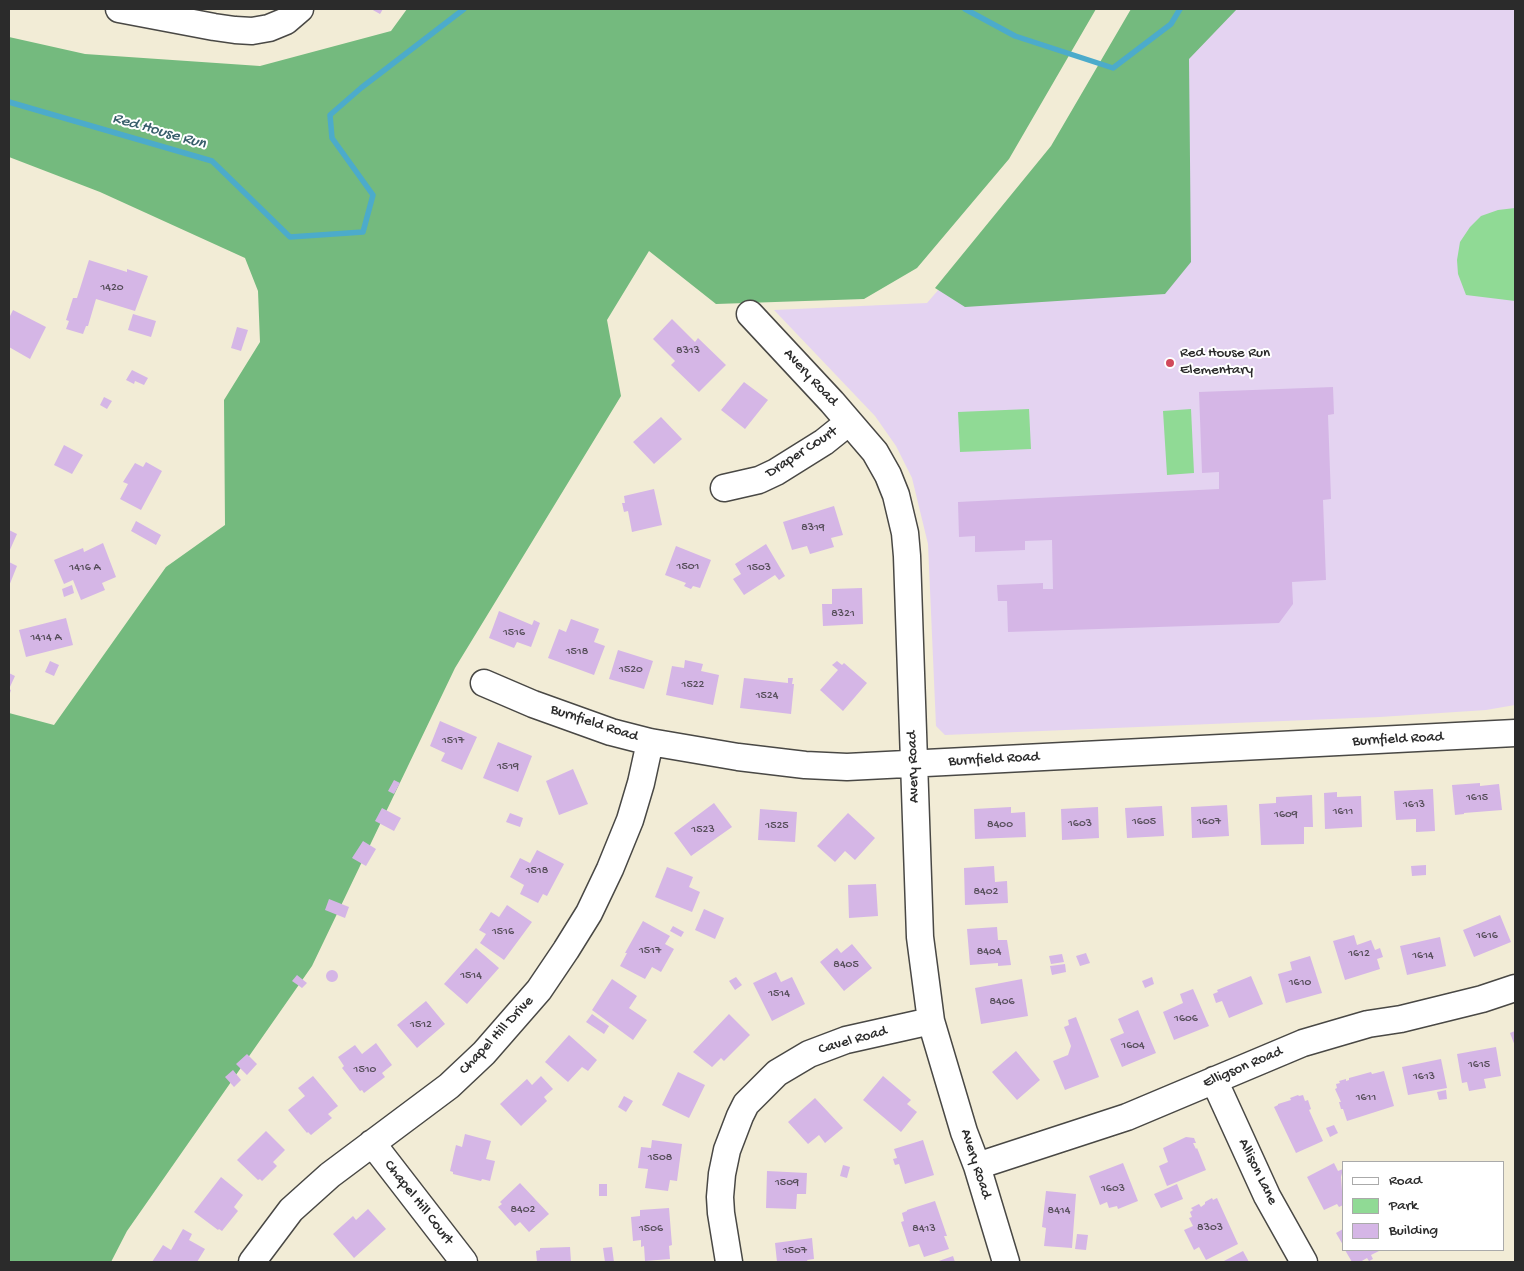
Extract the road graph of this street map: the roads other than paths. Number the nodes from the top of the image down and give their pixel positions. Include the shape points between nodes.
1 (119, 9) edge
2 (300, 9) edge
3 (750, 314) dead end
4 (850, 422) junction
5 (724, 488) dead end
6 (484, 683) dead end
7 (1515, 733) edge
8 (650, 742) junction
9 (913, 764) junction
10 (1515, 988) edge
11 (931, 1021) junction
12 (1214, 1080) junction
13 (372, 1143) junction
14 (977, 1166) junction
15 (252, 1262) edge
16 (464, 1262) edge
17 (729, 1262) edge
18 (1006, 1262) edge
19 (1304, 1262) edge

1 - 2 street via 236,30 269,28 286,21
3 - 4 street, Avery Road
4 - 5 street, Draper Court via 776,472 759,480
4 - 9 street, Avery Road via 876,452 888,475 905,533
6 - 8 street, Burnfield Road via 585,723
7 - 9 street, Burnfield Road
8 - 9 street, Burnfield Road via 805,765
8 - 13 street, Chapel Hill Drive via 630,820 610,869 584,920 540,990 484,1053 449,1086
9 - 11 street, Avery Road via 920,937
10 - 12 street, Elligson Road via 1482,999 1302,1042
11 - 14 street, Avery Road
11 - 17 street, Cavel Road via 846,1040 809,1054 777,1073 746,1104 727,1150 722,1180 721,1213
12 - 14 street, Elligson Road via 1127,1117
12 - 19 street, Allison Lane via 1267,1196
13 - 15 street, Chapel Hill Drive via 291,1210
13 - 16 street, Chapel Hill Court
14 - 18 street, Avery Road

